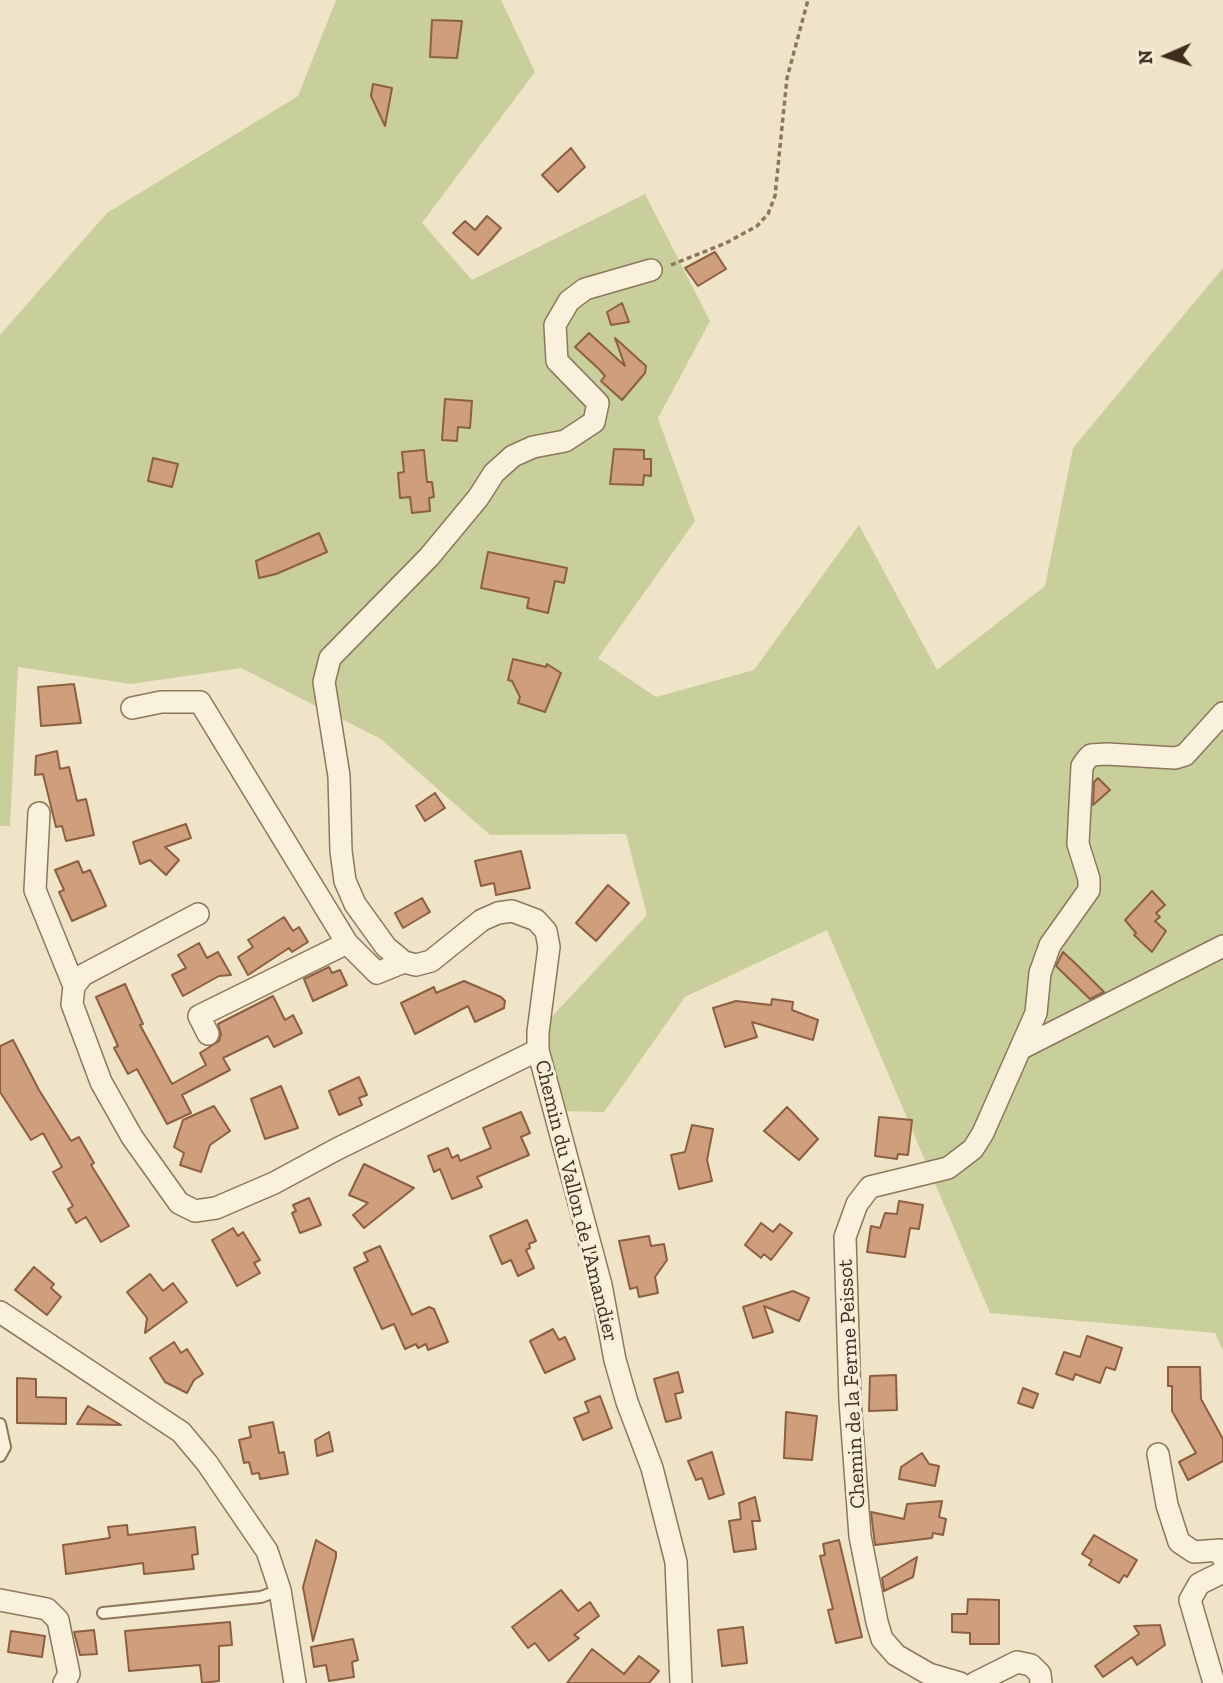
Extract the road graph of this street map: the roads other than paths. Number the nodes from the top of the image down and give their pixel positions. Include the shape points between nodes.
1 (652, 270) road end
2 (132, 708) dead end
3 (1223, 713) edge
4 (38, 813) dead end
5 (198, 914) dead end
6 (347, 943) junction
7 (1223, 946) edge
8 (404, 962) junction
9 (74, 986) junction
10 (208, 1034) dead end
11 (1020, 1049) junction
12 (538, 1050) junction
13 (0, 1312) edge
14 (0, 1424) edge
15 (1158, 1454) dead end
16 (0, 1456) edge
17 (1223, 1559) edge
18 (1223, 1572) edge
19 (280, 1591) junction
20 (0, 1600) edge
21 (103, 1613) dead end
22 (64, 1683) edge
23 (295, 1683) edge
24 (681, 1683) edge
25 (960, 1683) edge
26 (975, 1683) edge
27 (1041, 1683) edge
28 (1214, 1683) edge

1 - 8 street via 584,289 569,301 555,326 556,361 598,403 594,422 565,441 513,456 494,473 429,557 330,658 325,670 339,776 345,881 355,904 386,947
2 - 6 street via 200,702
3 - 11 street, Chemin de la Ferme Peissot via 1185,755 1091,755 1082,766 1078,844 1089,890 1050,945 1040,973 1036,1013
4 - 9 street via 35,890
5 - 9 street via 83,975
6 - 8 street via 377,973
6 - 10 street via 199,1016
7 - 11 street
8 - 12 street, Chemin du Vallon de l'Amandier via 431,961 482,920 498,913 512,911 536,920 546,931 549,947
9 - 12 street via 72,1003 101,1082 132,1137 179,1203 195,1211 216,1208 274,1183
11 - 25 street, Chemin de la Ferme Peissot via 974,1149 948,1168 870,1187 857,1204 845,1237 848,1376 860,1536 877,1622 896,1655 929,1674
12 - 24 street, Chemin du Vallon de l'Amandier via 601,1286 615,1360 652,1468 676,1562
13 - 19 street via 181,1432 267,1551
14 - 16 lane via 5,1447
15 - 17 street via 1179,1542 1194,1552 1220,1550
18 - 28 street via 1199,1584 1190,1600
19 - 21 lane via 261,1597
19 - 23 street
20 - 22 street via 47,1609 58,1620 69,1674
26 - 27 street via 1017,1662 1031,1665

